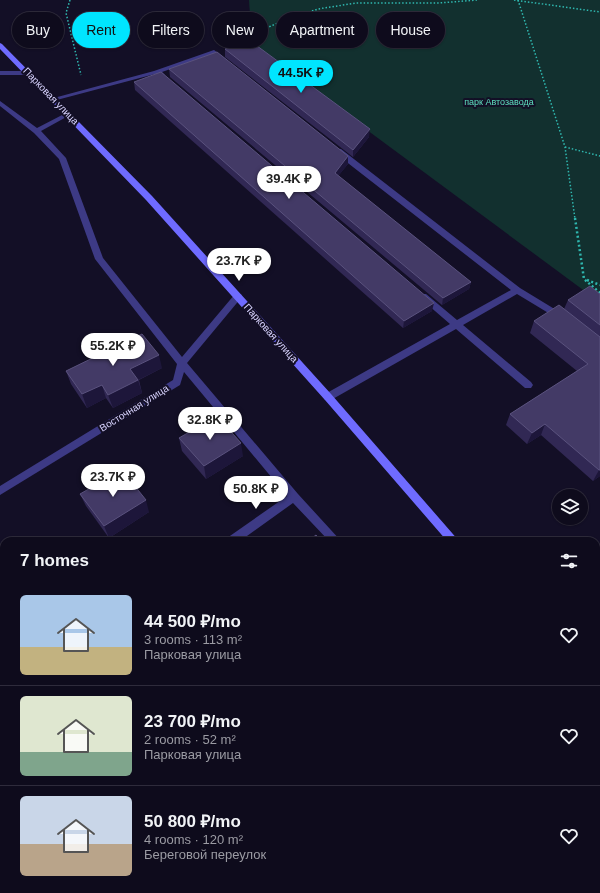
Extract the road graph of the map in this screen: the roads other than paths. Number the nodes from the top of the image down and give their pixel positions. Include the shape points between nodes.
1 (0, 45) edge
2 (230, 66) edge
3 (156, 72) junction
4 (0, 73) edge
5 (28, 73) junction
6 (172, 82) edge
7 (53, 99) junction
8 (0, 103) edge
9 (68, 114) junction
10 (37, 131) junction
11 (334, 147) edge
12 (516, 290) junction
13 (419, 293) edge
14 (238, 296) junction
15 (456, 324) junction
16 (570, 324) edge
17 (182, 363) junction
18 (528, 385) dead end
19 (328, 397) junction
20 (0, 491) edge
21 (294, 497) junction
22 (237, 537) edge
23 (332, 537) edge
24 (450, 537) edge

1 - 5 street, Парковая улица
2 - 3 street via 214,52
3 - 6 street
3 - 7 street
4 - 5 street
5 - 7 street, Парковая улица
7 - 9 street, Парковая улица
8 - 10 street
9 - 10 street
9 - 14 street, Парковая улица via 150,198
10 - 17 street via 62,158 99,259
11 - 12 street
12 - 15 street
12 - 16 street via 558,314
13 - 15 street
14 - 17 street, Восточная улица
14 - 19 street, Парковая улица
15 - 18 street
15 - 19 street
17 - 20 street, Восточная улица via 177,382
17 - 21 street
19 - 24 street, Парковая улица
21 - 22 street
21 - 23 street

